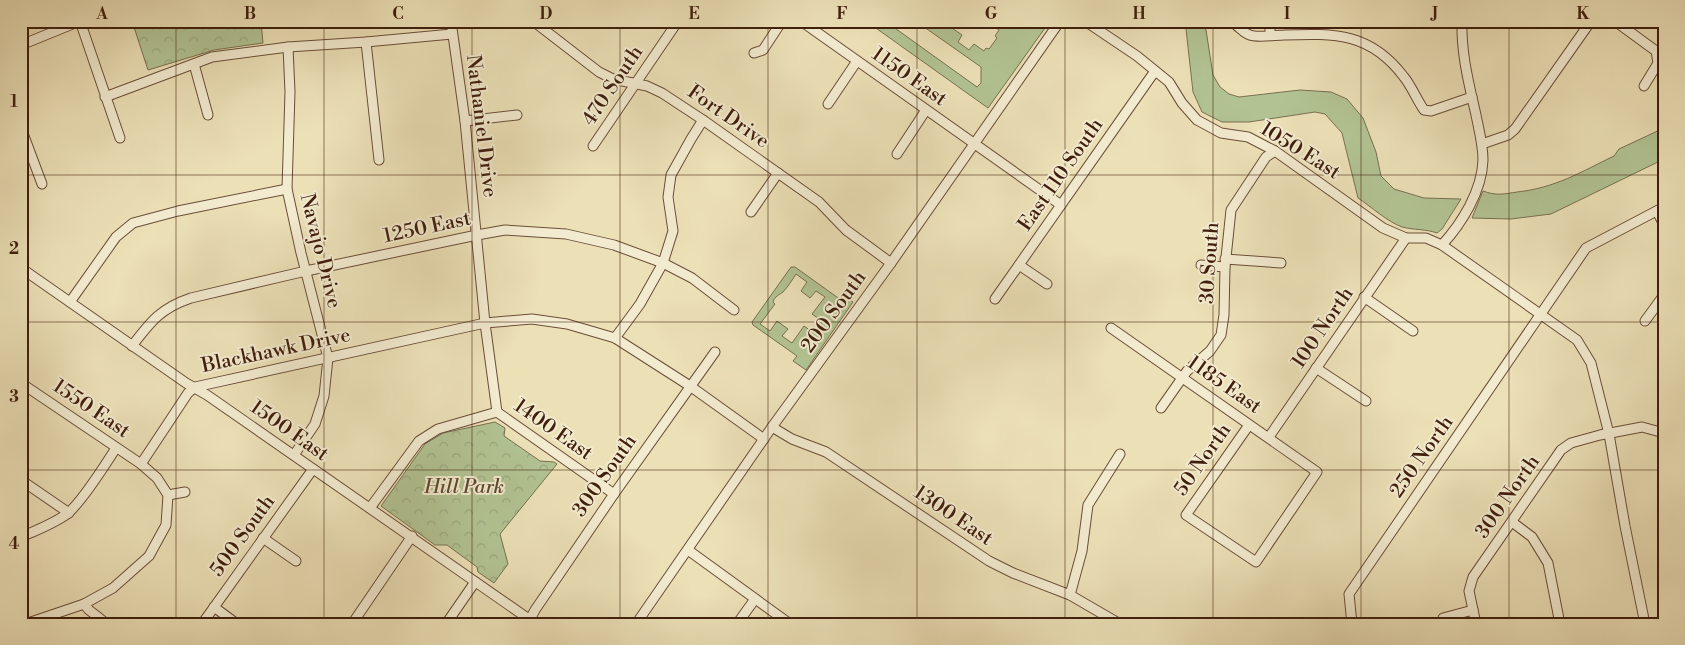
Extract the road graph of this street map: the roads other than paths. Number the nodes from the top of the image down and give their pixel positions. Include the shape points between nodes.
1 (80, 21) edge
2 (451, 21) edge
3 (533, 21) edge
4 (678, 21) edge
5 (782, 21) edge
6 (801, 21) edge
7 (1060, 21) edge
8 (1086, 21) edge
9 (1270, 21) edge
10 (1462, 21) edge
11 (1591, 21) edge
12 (1615, 21) edge
13 (1237, 26) dead end
14 (452, 34) junction
15 (1270, 35) junction
16 (366, 42) junction
17 (21, 45) edge
18 (288, 47) junction
19 (754, 52) dead end
20 (857, 61) junction
21 (194, 64) junction
22 (1155, 71) junction
23 (636, 84) junction
24 (1644, 86) dead end
25 (105, 97) junction
26 (1472, 98) junction
27 (828, 104) dead end
28 (926, 110) junction
29 (208, 115) dead end
30 (517, 115) dead end
31 (703, 120) junction
32 (464, 121) junction
33 (22, 132) edge
34 (120, 138) dead end
35 (973, 144) junction
36 (1482, 144) junction
37 (593, 146) dead end
38 (1275, 151) junction
39 (897, 154) dead end
40 (379, 160) dead end
41 (778, 173) junction
42 (42, 184) dead end
43 (287, 190) junction
44 (1061, 205) junction
45 (1660, 209) edge
46 (751, 212) dead end
47 (1664, 225) edge
48 (477, 235) junction
49 (1406, 238) junction
50 (1442, 244) junction
51 (1281, 262) dead end
52 (663, 263) junction
53 (891, 263) junction
54 (1225, 263) junction
55 (1020, 265) junction
56 (1201, 266) dead end
57 (21, 268) edge
58 (306, 271) junction
59 (1047, 284) dead end
60 (1664, 295) edge
61 (1364, 297) junction
62 (995, 299) dead end
63 (70, 302) junction
64 (734, 310) dead end
65 (1542, 315) junction
66 (1646, 321) dead end
67 (485, 323) junction
68 (1111, 328) dead end
69 (1413, 331) dead end
70 (615, 338) junction
71 (132, 346) junction
72 (715, 352) dead end
73 (328, 358) junction
74 (1316, 368) junction
75 (1182, 377) junction
76 (21, 383) edge
77 (690, 386) junction
78 (195, 387) junction
79 (1366, 401) dead end
80 (1161, 408) dead end
81 (498, 412) junction
82 (1249, 424) junction
83 (772, 427) junction
84 (1664, 433) edge
85 (1609, 434) junction
86 (1269, 437) junction
87 (764, 439) junction
88 (116, 448) junction
89 (1120, 454) dead end
90 (294, 455) junction
91 (140, 464) junction
92 (313, 469) junction
93 (21, 480) edge
94 (184, 492) dead end
95 (614, 494) junction
96 (168, 495) junction
97 (370, 508) junction
98 (68, 513) junction
99 (1512, 522) junction
100 (21, 536) edge
101 (412, 536) junction
102 (263, 538) junction
103 (688, 550) junction
104 (296, 561) dead end
105 (1256, 562) joint
106 (475, 582) junction
107 (1070, 595) junction
108 (755, 598) junction
109 (84, 604) junction
110 (214, 607) junction
111 (1473, 610) junction
112 (1443, 618) dead end
113 (531, 622) edge
114 (25, 624) edge
115 (107, 624) edge
116 (202, 624) edge
117 (238, 624) edge
118 (352, 624) edge
119 (446, 624) edge
120 (636, 624) edge
121 (737, 624) edge
122 (790, 624) edge
123 (1120, 624) edge
124 (1352, 624) edge
125 (1476, 624) edge
126 (1560, 624) edge
127 (1645, 624) edge

1 - 17 street
1 - 25 street
2 - 14 street, Nathaniel Drive
3 - 23 street, Fort Drive via 599,72
4 - 23 street, 470 South
5 - 19 street via 763,50
6 - 20 street, 1150 East
7 - 35 street, 200 South
8 - 22 street, 1050 East
9 - 15 street
10 - 26 street via 1464,65
11 - 36 street via 1514,129 1508,135
12 - 24 street via 1656,51 1658,63
13 - 15 street via 1250,36
14 - 16 street
14 - 32 street, Nathaniel Drive
15 - 26 street via 1329,34 1362,42 1391,62 1424,110 1431,112
16 - 18 street
16 - 40 street
18 - 21 street via 212,58
18 - 43 street, Navajo Drive
20 - 27 street
20 - 28 street, 1150 East
21 - 25 street
21 - 29 street
22 - 38 street, 1050 East via 1169,82 1197,120 1221,133 1248,137
22 - 44 street, East 110 South
23 - 31 street, Fort Drive via 662,93
23 - 37 street, 470 South
25 - 34 street
26 - 36 street
28 - 35 street, 1150 East
28 - 39 street
30 - 32 street
31 - 41 street, Fort Drive
31 - 52 street via 671,175 668,197 673,231
32 - 48 street, Nathaniel Drive
33 - 42 street
35 - 44 street, 1150 East
35 - 53 street, 200 South
36 - 50 street via 1481,171 1476,190 1466,212
38 - 49 street, 1050 East via 1384,228
38 - 54 street, 30 South via 1266,158 1231,210
41 - 46 street
41 - 53 street, Fort Drive via 819,202 846,230
43 - 58 street, Navajo Drive
43 - 63 street via 178,211 133,224 116,237
44 - 55 street, East 110 South
45 - 47 street
45 - 65 street, 250 North via 1586,248
48 - 52 street, 1250 East via 505,230 566,234 614,245
48 - 58 street, 1250 East
48 - 67 street, Nathaniel Drive
49 - 50 street via 1426,238
49 - 61 street, 100 North
50 - 65 street
51 - 54 street
52 - 64 street, 1250 East via 692,278
52 - 70 street via 640,304
53 - 83 street, 200 South
54 - 56 street
54 - 75 street, 30 South via 1221,335 1210,351
55 - 59 street
55 - 62 street, East 110 South
57 - 63 street, 1500 East
58 - 71 street, 1250 East via 178,302 154,318
58 - 73 street, Navajo Drive
60 - 66 street
61 - 69 street
61 - 74 street, 100 North
63 - 71 street, 1500 East
65 - 85 street via 1577,340 1591,363
65 - 124 street, 250 North via 1349,594
67 - 70 street, Blackhawk Drive via 532,319 567,324
67 - 73 street, Blackhawk Drive
67 - 81 street, Nathaniel Drive
68 - 75 street, 1185 East
70 - 77 street, Blackhawk Drive
71 - 78 street, 1500 East
72 - 77 street, 300 South
73 - 78 street, Blackhawk Drive
73 - 90 street, Navajo Drive via 324,396 315,424
74 - 79 street
74 - 86 street, 100 North
75 - 80 street, 30 South
75 - 82 street, 1185 East
76 - 88 street, 1550 East
77 - 87 street
77 - 95 street, 300 South
78 - 90 street, 1500 East
78 - 91 street, Blackhawk Drive
81 - 95 street, 1400 East
81 - 97 street via 438,428 418,441
82 - 86 street, 1185 East
82 - 105 street, 50 North via 1186,515
83 - 87 street, 200 South
83 - 107 street, 1300 East via 826,452 989,561
84 - 85 street, 300 North via 1642,427
85 - 99 street, 300 North via 1571,444 1561,450
85 - 127 street
86 - 105 street, 1185 East via 1317,472
87 - 103 street, 200 South
88 - 91 street, 1550 East
88 - 98 street
89 - 107 street via 1088,505 1082,551
90 - 92 street, 1500 East
91 - 96 street via 157,478
92 - 97 street, 1500 East
92 - 102 street, 500 South
93 - 98 street
94 - 96 street
95 - 113 street, 300 South via 535,610
96 - 109 street via 166,526 149,556 113,588
97 - 101 street, 1500 East
98 - 100 street via 44,528
99 - 111 street, 300 North via 1473,577 1469,591
99 - 126 street via 1532,537 1548,563
101 - 106 street, 1500 East
101 - 118 street
102 - 104 street
102 - 110 street, 500 South
103 - 108 street
103 - 120 street, 200 South
106 - 113 street, 1500 East
106 - 119 street
107 - 123 street, 1300 East
108 - 121 street
108 - 122 street
109 - 114 street
109 - 115 street
110 - 116 street, 500 South
110 - 117 street
111 - 112 street
111 - 125 street, 300 North

